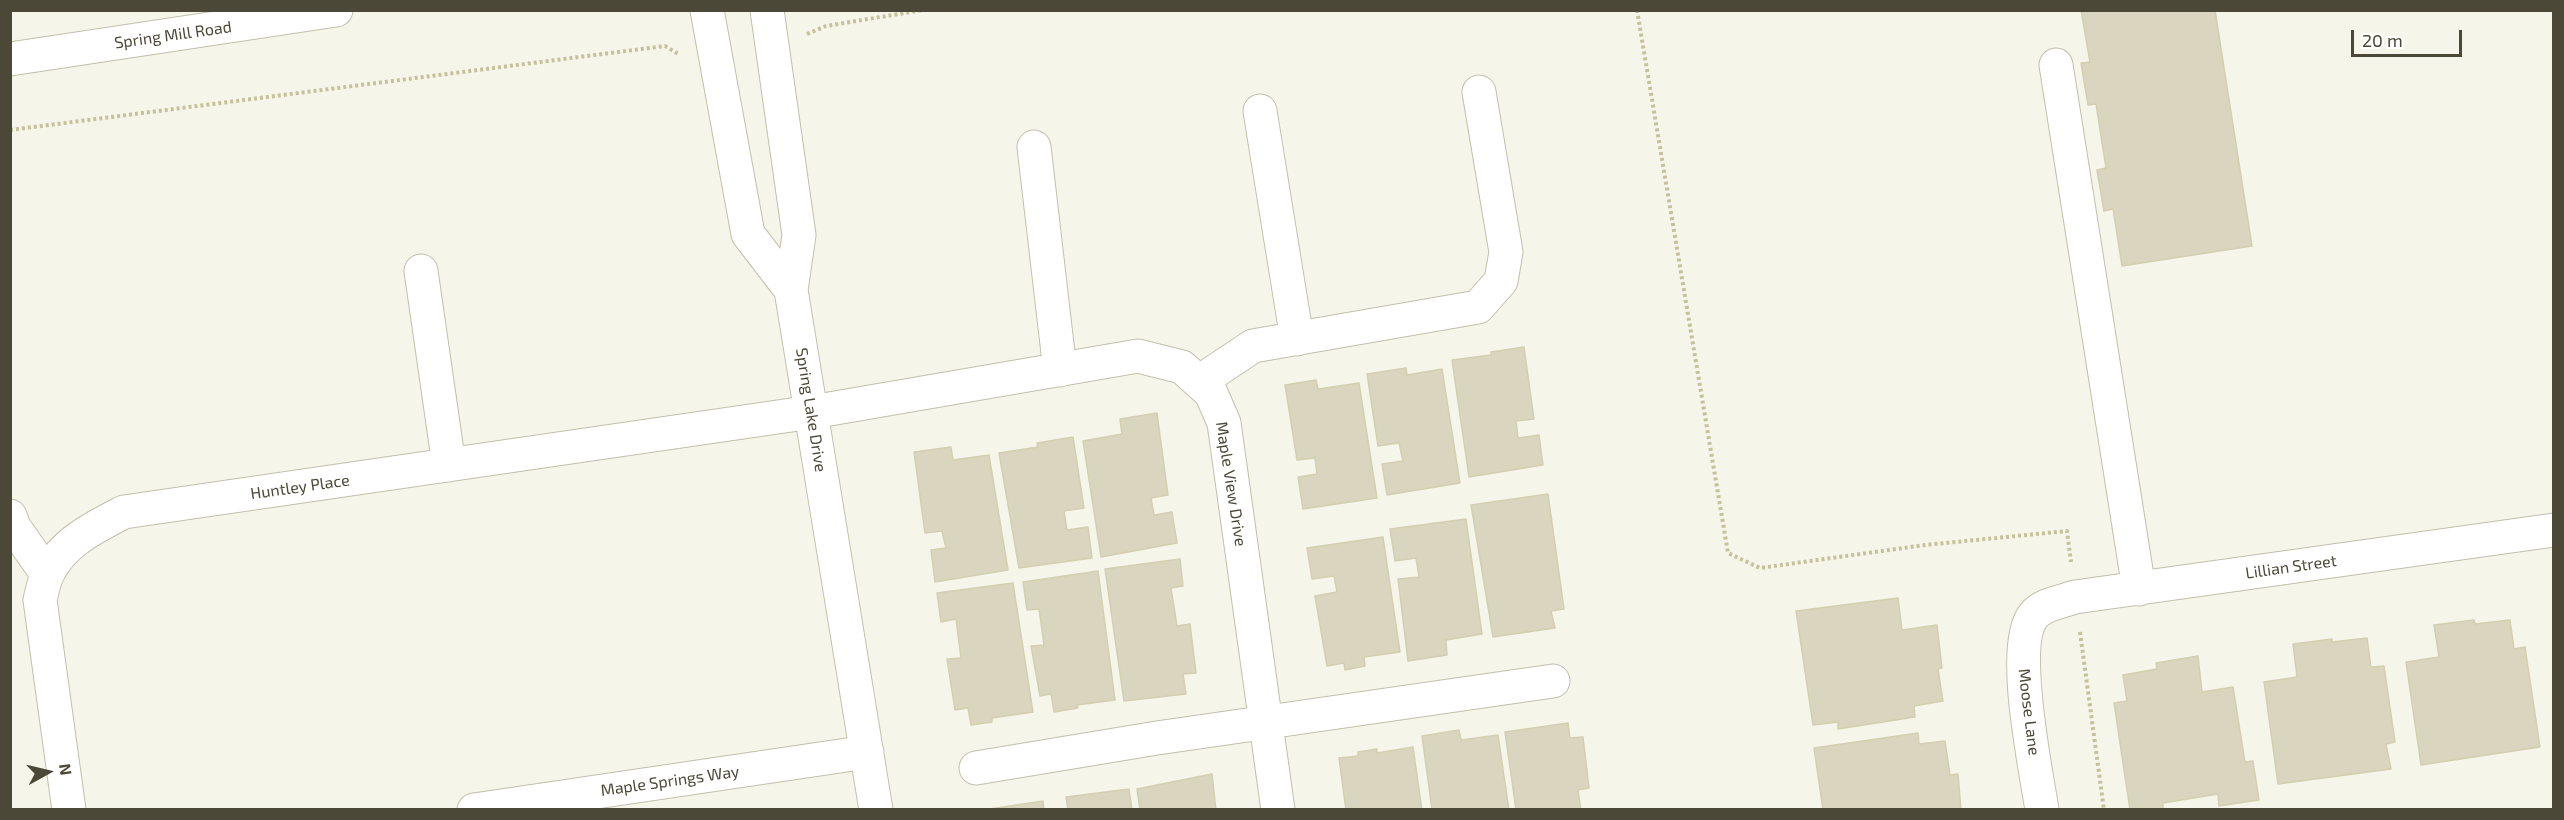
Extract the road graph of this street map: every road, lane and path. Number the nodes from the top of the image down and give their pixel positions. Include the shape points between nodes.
1 (336, 10) edge
2 (707, 10) edge
3 (767, 10) edge
4 (923, 10) edge
5 (1637, 10) edge
6 (801, 40) dead end
7 (685, 57) dead end
8 (10, 59) edge
9 (2056, 65) dead end
10 (1479, 92) dead end
11 (1260, 111) dead end
12 (10, 130) edge
13 (1034, 147) dead end
14 (421, 271) dead end
15 (791, 290) junction
16 (1297, 339) junction
17 (1059, 370) junction
18 (1199, 382) junction
19 (812, 412) junction
20 (449, 465) junction
21 (10, 516) edge
22 (2553, 530) edge
23 (47, 574) junction
24 (2139, 589) junction
25 (2075, 597) junction
26 (2032, 616) joint
27 (1553, 681) dead end
28 (1266, 724) junction
29 (867, 752) junction
30 (976, 768) dead end
31 (547, 804) edge
32 (69, 810) edge
33 (474, 810) edge
34 (876, 810) edge
35 (1278, 810) edge
36 (2042, 810) edge
37 (2104, 810) edge

1 - 8 street, Spring Mill Road
2 - 15 street via 748,234
3 - 15 street, Spring Lake Drive via 799,235
4 - 6 path via 826,26
5 - 25 path via 1728,553 1760,568 1925,545 2067,531
7 - 12 path via 665,46
9 - 24 street
10 - 16 street via 1506,252 1501,280 1478,307
11 - 16 street
13 - 17 street
14 - 20 street
15 - 19 street, Spring Lake Drive
16 - 18 street via 1253,346
17 - 18 street, Maple View Drive via 1138,356 1182,367
17 - 19 street, Maple View Drive
18 - 28 street, Maple View Drive via 1211,393 1224,423
19 - 20 street, Huntley Place
19 - 29 street, Spring Lake Drive
20 - 23 street, Huntley Place via 124,512 88,530 63,551
21 - 23 street
22 - 24 street, Lillian Street
23 - 32 street, Huntley Place via 40,600
24 - 25 street, Lillian Street
25 - 26 street, Lillian Street via 2042,608
25 - 37 path
26 - 36 street, Moose Lane via 2026,629 2022,668
27 - 28 street
28 - 30 street
28 - 35 street, Maple View Drive
29 - 31 street, Maple Springs Way
29 - 34 street, Spring Lake Drive
31 - 33 street, Maple Springs Way

